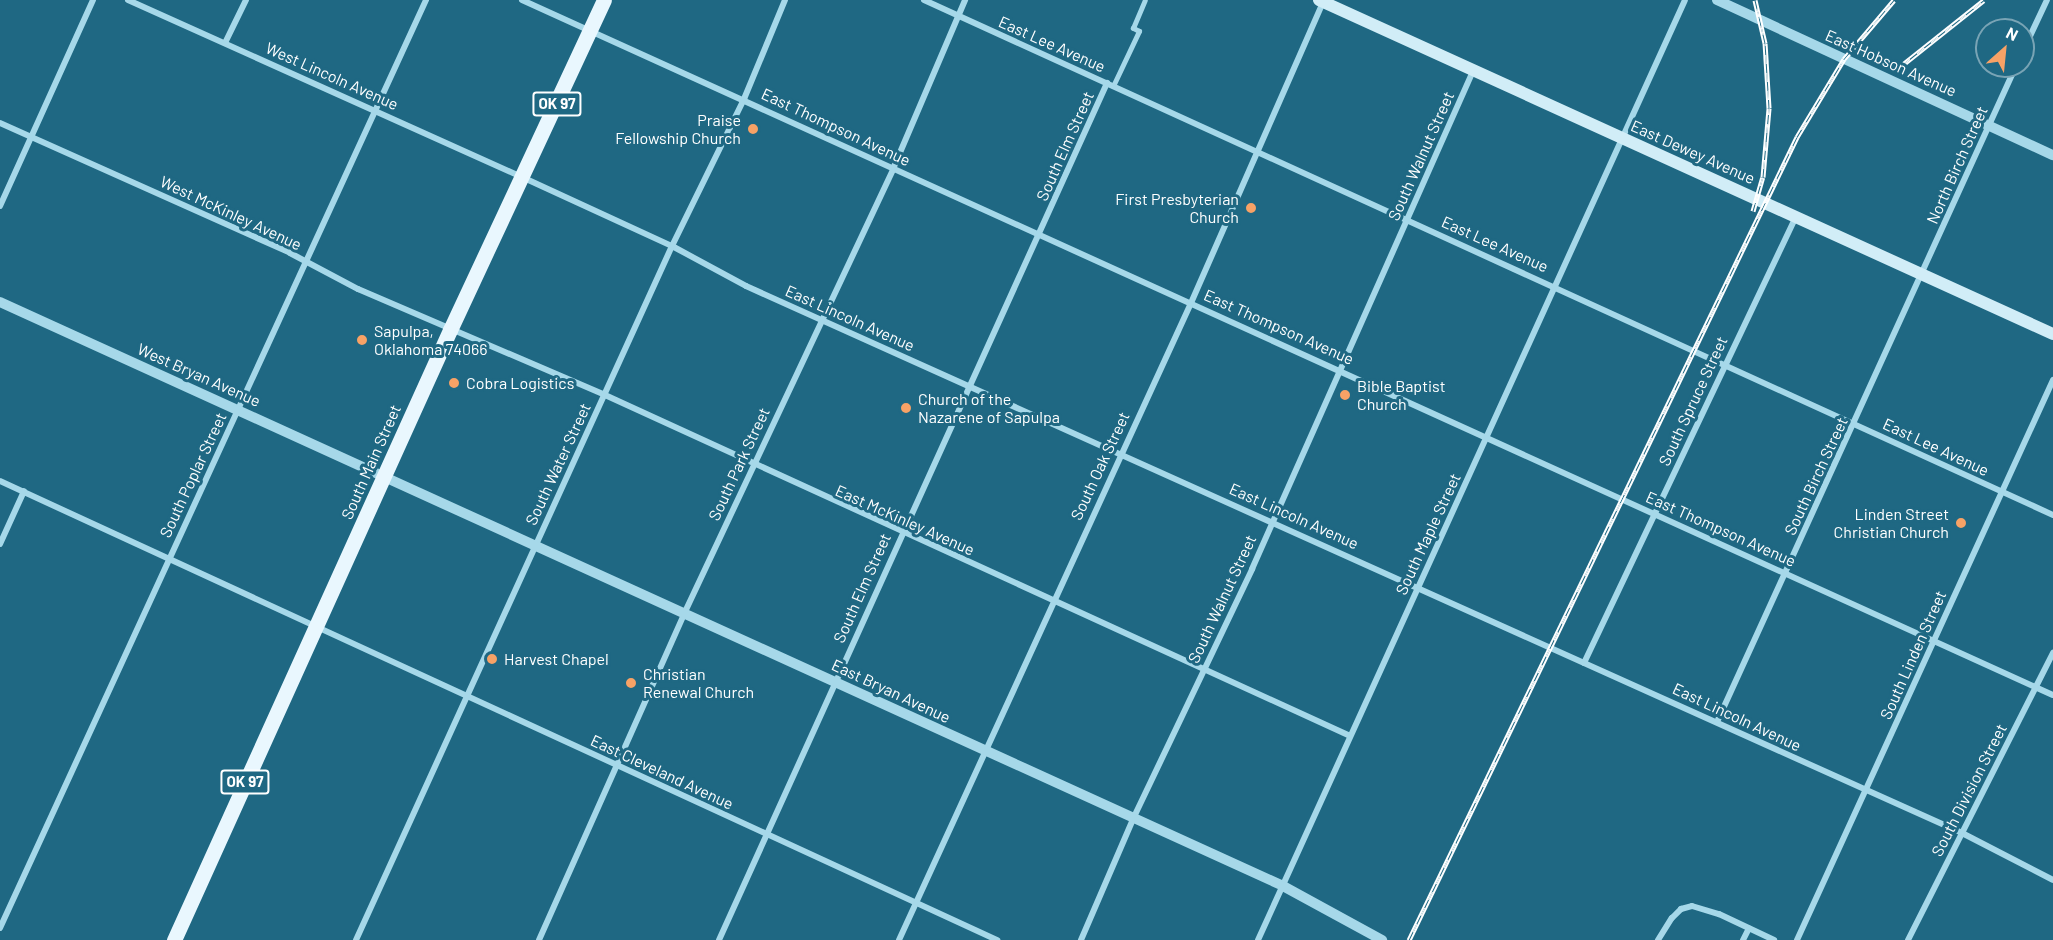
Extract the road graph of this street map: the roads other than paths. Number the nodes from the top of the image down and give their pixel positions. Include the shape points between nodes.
1 (93, 0) edge
2 (128, 0) edge
3 (246, 0) edge
4 (426, 0) edge
5 (522, 0) edge
6 (604, 0) edge
7 (785, 0) edge
8 (924, 0) edge
9 (965, 0) edge
10 (1145, 0) edge
11 (1685, 0) edge
12 (1717, 0) edge
13 (2047, 0) edge
14 (1322, 1) edge
15 (958, 17) junction
16 (2035, 26) edge
17 (591, 30) junction
18 (225, 43) junction
19 (1473, 71) junction
20 (2011, 78) edge
21 (1110, 85) junction
22 (744, 99) junction
23 (375, 110) junction
24 (0, 123) edge
25 (1990, 125) junction
26 (30, 137) junction
27 (1622, 139) junction
28 (1256, 151) junction
29 (2053, 154) edge
30 (893, 169) junction
31 (524, 178) junction
32 (0, 206) edge
33 (1796, 217) junction
34 (1407, 220) junction
35 (1040, 236) junction
36 (672, 246) junction
37 (304, 262) junction
38 (1921, 274) junction
39 (1556, 286) junction
40 (0, 302) edge
41 (1191, 303) junction
42 (822, 320) junction
43 (450, 330) junction
44 (2053, 334) edge
45 (1724, 366) junction
46 (1338, 369) junction
47 (2053, 380) edge
48 (971, 387) junction
49 (605, 395) junction
50 (238, 409) junction
51 (1855, 425) junction
52 (1488, 438) junction
53 (1120, 452) junction
54 (754, 466) junction
55 (385, 476) junction
56 (0, 481) edge
57 (24, 491) junction
58 (2002, 492) junction
59 (1654, 515) junction
60 (2053, 515) edge
61 (1272, 521) junction
62 (902, 533) junction
63 (0, 544) edge
64 (536, 544) junction
65 (170, 558) junction
66 (1786, 573) junction
67 (1418, 586) junction
68 (1052, 602) junction
69 (684, 614) junction
70 (317, 625) junction
71 (1934, 641) junction
72 (2053, 653) edge
73 (1584, 663) junction
74 (1204, 672) junction
75 (835, 682) junction
76 (2036, 687) junction
77 (2053, 695) edge
78 (467, 696) junction
79 (1717, 722) junction
80 (1350, 735) junction
81 (984, 750) junction
82 (618, 767) junction
83 (1866, 791) junction
84 (1133, 819) junction
85 (1962, 833) junction
86 (767, 836) junction
87 (2053, 880) edge
88 (1283, 886) junction
89 (916, 904) junction
90 (0, 928) edge
91 (1749, 928) junction
92 (174, 940) edge
93 (356, 940) edge
94 (539, 940) edge
95 (719, 940) edge
96 (899, 940) edge
97 (997, 940) edge
98 (1081, 940) edge
99 (1258, 940) edge
100 (1382, 940) edge
101 (1658, 940) edge
102 (1743, 940) edge
103 (1774, 940) edge
104 (1797, 940) edge
105 (1908, 940) edge

1 - 26 street
2 - 18 street, West Lincoln Avenue
3 - 18 street
4 - 23 street, South Poplar Street
5 - 17 street, East Thompson Avenue
6 - 17 main road, South Main Street / OK 97
7 - 22 street, South Water Street
8 - 15 street, East Lee Avenue
9 - 15 street, South Park Street
10 - 21 street, South Elm Street via 1133,28 1139,31
11 - 27 street, South Maple Street
12 - 25 street, East Hobson Avenue
13 - 16 street
14 - 19 main road, East Dewey Avenue
14 - 28 street, South Oak Street
15 - 21 street, East Lee Avenue
15 - 30 street, South Park Street
17 - 22 street, East Thompson Avenue
17 - 31 main road, South Main Street / OK 97
18 - 23 street, West Lincoln Avenue
19 - 27 main road, East Dewey Avenue
19 - 34 street, South Walnut Street
20 - 25 street, North Birch Street
21 - 28 street, East Lee Avenue
21 - 35 street, South Elm Street
22 - 30 street, East Thompson Avenue
22 - 36 street, South Water Street
23 - 31 street, West Lincoln Avenue
23 - 37 street, South Poplar Street
24 - 26 street, West McKinley Avenue
25 - 29 street, East Hobson Avenue
25 - 38 street, North Birch Street
26 - 32 street
26 - 37 street, West McKinley Avenue
27 - 33 main road, East Dewey Avenue
27 - 39 street, South Maple Street
28 - 34 street, East Lee Avenue
28 - 41 street, South Oak Street
30 - 35 street, East Thompson Avenue
30 - 42 street, South Park Street
31 - 36 street, East Lincoln Avenue
31 - 43 main road, South Main Street / OK 97
33 - 38 main road, East Dewey Avenue
33 - 45 street, South Spruce Street
34 - 39 street, East Lee Avenue
34 - 46 street, South Walnut Street
35 - 41 street, East Thompson Avenue
35 - 48 street, South Elm Street
36 - 42 street, East Lincoln Avenue
36 - 49 street, South Water Street
37 - 43 street, West McKinley Avenue
37 - 50 street, South Poplar Street
38 - 44 main road, East Dewey Avenue
38 - 51 street, South Birch Street
39 - 45 street, East Lee Avenue
39 - 52 street, South Maple Street
40 - 50 street, West Bryan Avenue
41 - 46 street, East Thompson Avenue
41 - 53 street, South Oak Street
42 - 48 street, East Lincoln Avenue
42 - 54 street, South Park Street
43 - 49 street, East McKinley Avenue
43 - 55 main road, South Main Street / OK 97
45 - 51 street, East Lee Avenue
45 - 59 street, South Spruce Street
46 - 52 street, East Thompson Avenue
46 - 61 street, South Walnut Street
47 - 58 street, South Linden Street
48 - 53 street, East Lincoln Avenue
48 - 62 street, South Elm Street
49 - 54 street, East McKinley Avenue
49 - 64 street, South Water Street
50 - 55 street, West Bryan Avenue
50 - 65 street, South Poplar Street
51 - 58 street, East Lee Avenue
51 - 66 street, South Birch Street
52 - 59 street, East Thompson Avenue
52 - 67 street, South Maple Street
53 - 61 street, East Lincoln Avenue
53 - 68 street, South Oak Street
54 - 62 street, East McKinley Avenue
54 - 69 street, South Park Street
55 - 64 street, East Bryan Avenue
55 - 70 main road, South Main Street / OK 97
56 - 57 street, East Cleveland Avenue
57 - 63 street
57 - 65 street, East Cleveland Avenue
58 - 60 street, East Lee Avenue
58 - 71 street, South Linden Street
59 - 66 street, East Thompson Avenue
59 - 73 street, South Spruce Street
61 - 67 street, East Lincoln Avenue
61 - 74 street, South Walnut Street
62 - 68 street, East McKinley Avenue
62 - 75 street, South Elm Street
64 - 69 street, East Bryan Avenue
64 - 78 street, South Water Street
65 - 70 street, East Cleveland Avenue
65 - 90 street, South Poplar Street
66 - 71 street, East Thompson Avenue
66 - 79 street, South Birch Street
67 - 73 street, East Lincoln Avenue
67 - 80 street, South Maple Street
68 - 74 street, East McKinley Avenue
68 - 81 street, South Oak Street
69 - 75 street, East Bryan Avenue
69 - 82 street, South Park Street
70 - 78 street, East Cleveland Avenue
70 - 92 main road, South Main Street / OK 97
71 - 76 street, East Thompson Avenue
71 - 83 street, South Linden Street
72 - 76 street, South Division Street
73 - 79 street, East Lincoln Avenue
74 - 80 street, East McKinley Avenue
74 - 84 street, South Walnut Street
75 - 81 street, East Bryan Avenue
75 - 86 street, South Elm Street
76 - 77 street, East Thompson Avenue
76 - 85 street, South Division Street
78 - 82 street, East Cleveland Avenue
78 - 93 street, South Water Street
79 - 83 street, East Lincoln Avenue
80 - 88 street, South Maple Street
81 - 84 street, East Bryan Avenue
81 - 89 street, South Oak Street
82 - 86 street, East Cleveland Avenue
82 - 94 street, South Park Street
83 - 85 street, East Lincoln Avenue
83 - 104 street, South Linden Street
84 - 88 street, East Bryan Avenue
84 - 98 street, South Walnut Street
85 - 87 street, East Lincoln Avenue
85 - 105 street, South Division Street
86 - 89 street, East Cleveland Avenue
86 - 95 street, South Elm Street
88 - 99 street, South Maple Street
88 - 100 street, East Bryan Avenue
89 - 96 street, South Oak Street
89 - 97 street, East Cleveland Avenue
91 - 101 street via 1702,908 1681,909
91 - 102 street
91 - 103 street

